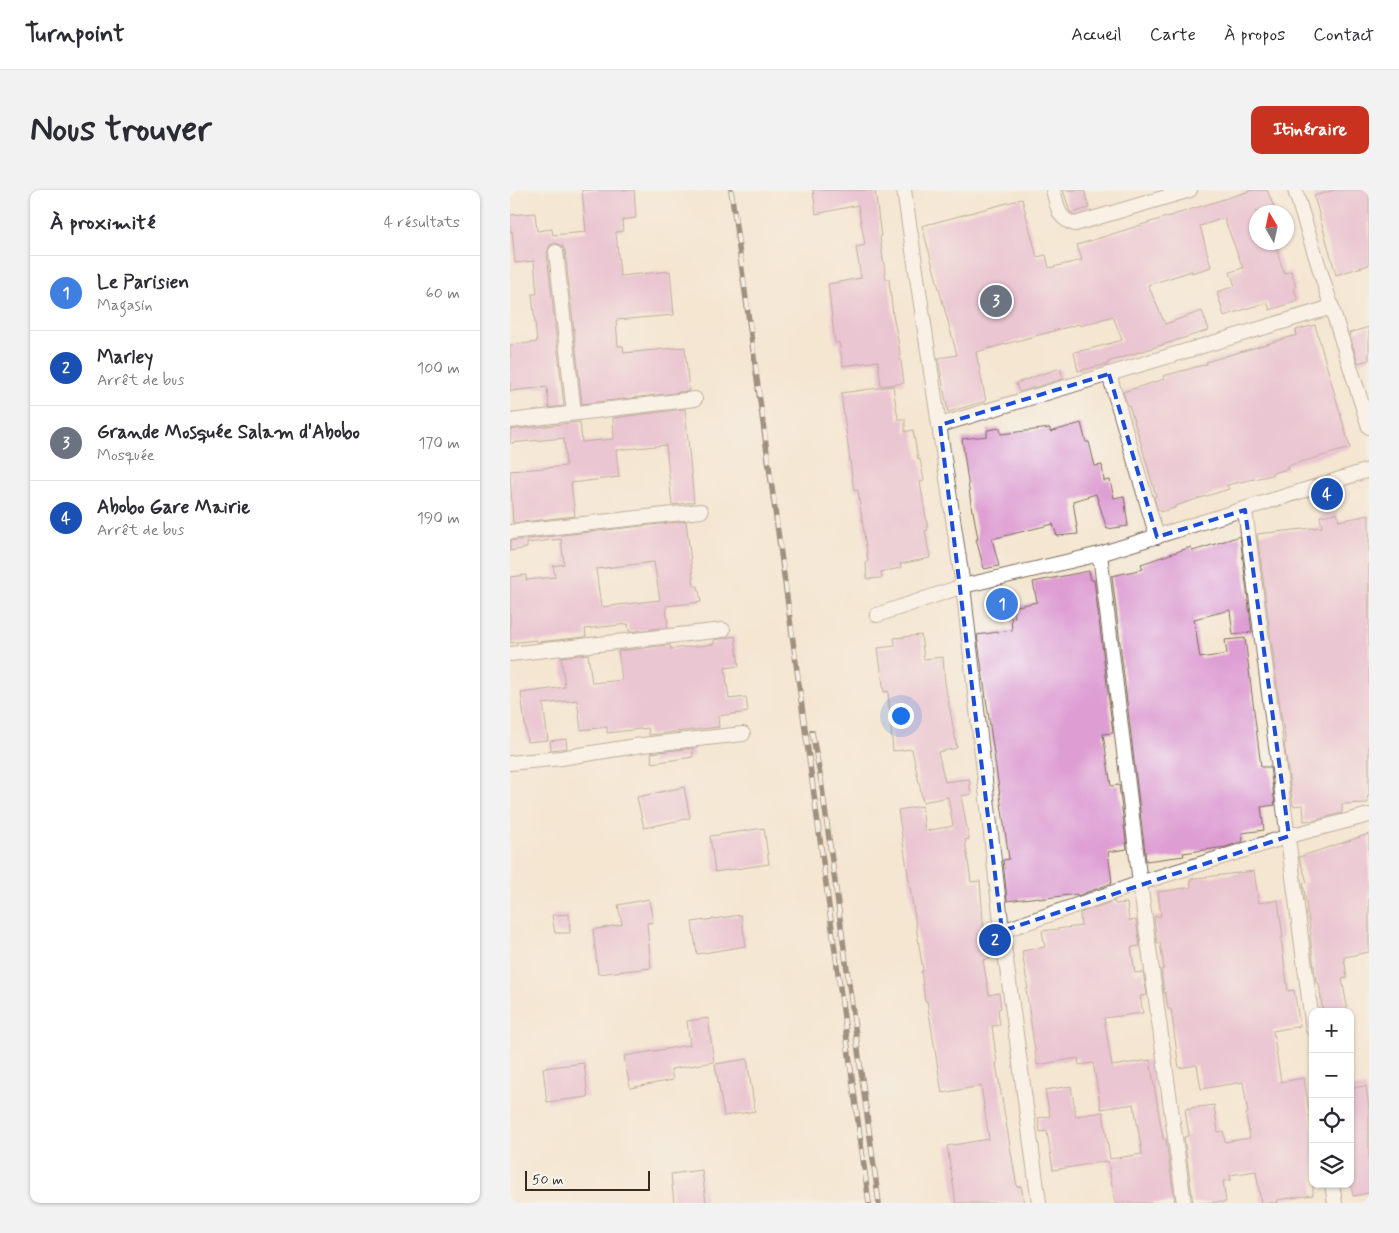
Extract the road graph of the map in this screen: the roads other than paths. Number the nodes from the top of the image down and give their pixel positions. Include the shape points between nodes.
1 (904, 190) edge
2 (1053, 190) edge
3 (1190, 190) edge
4 (1295, 190) edge
5 (556, 252) dead end
6 (1332, 307) junction
7 (1109, 374) junction
8 (696, 399) dead end
9 (574, 413) junction
10 (510, 421) edge
11 (940, 425) junction
12 (1369, 428) edge
13 (1369, 470) edge
14 (1245, 510) junction
15 (701, 511) dead end
16 (510, 532) edge
17 (1157, 537) junction
18 (1100, 554) junction
19 (963, 586) junction
20 (877, 615) dead end
21 (723, 630) dead end
22 (510, 654) edge
23 (744, 734) dead end
24 (510, 763) edge
25 (1369, 815) edge
26 (1289, 836) junction
27 (1140, 883) junction
28 (1002, 931) junction
29 (1310, 1008) edge
30 (1333, 1188) edge
31 (1039, 1203) edge
32 (1184, 1203) edge
33 (1335, 1203) edge

1 - 11 street
2 - 3 street via 1060,216 1075,224
4 - 6 street
5 - 9 street
6 - 7 street
6 - 12 street
7 - 11 street
7 - 17 street
8 - 9 street
9 - 10 street
11 - 19 street
13 - 14 street
14 - 17 street
14 - 26 street
15 - 16 street
17 - 18 street
18 - 19 street
18 - 27 street
19 - 20 street
19 - 28 street
21 - 22 street
23 - 24 street
25 - 26 street
26 - 27 street
26 - 29 street
27 - 28 street
27 - 32 street
28 - 31 street
30 - 33 street

